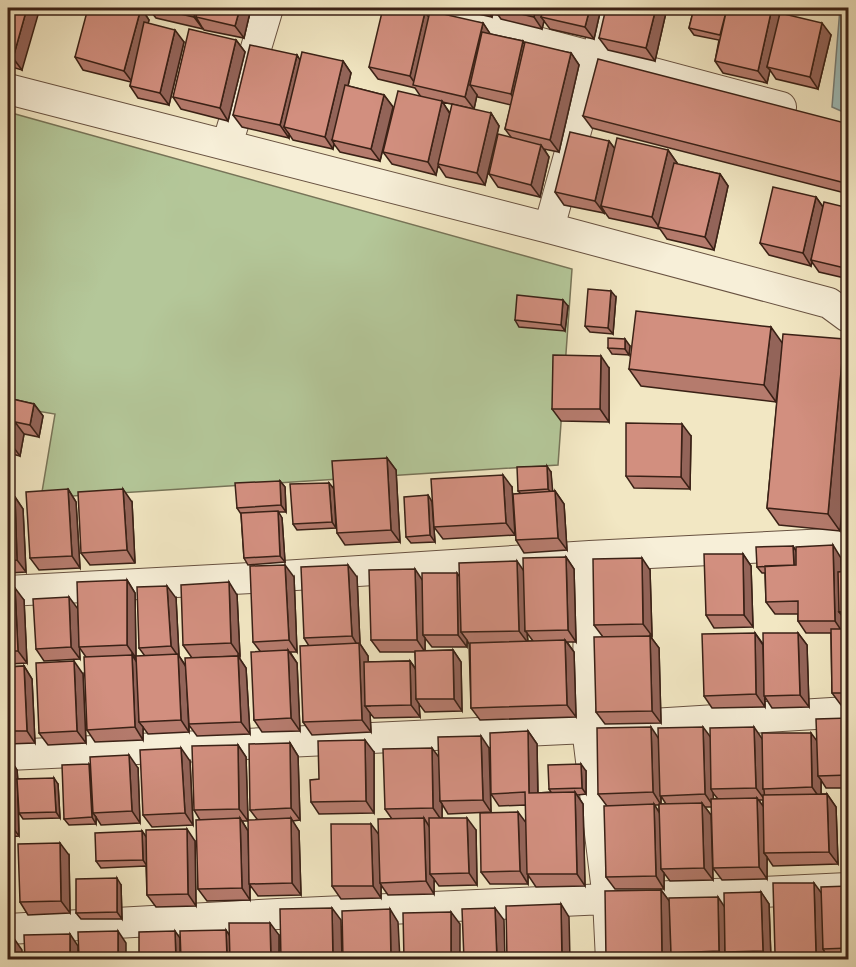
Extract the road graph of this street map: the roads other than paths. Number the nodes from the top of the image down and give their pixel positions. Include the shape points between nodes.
1 (268, 8) edge
2 (410, 8) edge
3 (610, 8) edge
4 (597, 57) junction
5 (8, 89) edge
6 (781, 106) edge
7 (226, 145) junction
8 (549, 228) junction
9 (849, 317) edge
10 (849, 543) edge
11 (590, 556) junction
12 (8, 591) edge
13 (849, 712) edge
14 (587, 728) junction
15 (8, 755) edge
16 (849, 888) edge
17 (608, 899) junction
18 (8, 929) edge
19 (611, 960) edge

1 - 7 street
2 - 4 street
3 - 4 street
4 - 6 street
4 - 8 street
5 - 7 street
7 - 8 street
8 - 9 street via 829,303
10 - 11 street
11 - 12 street
11 - 14 street
13 - 14 street
14 - 15 street
14 - 17 street
16 - 17 street
17 - 18 street
17 - 19 street

